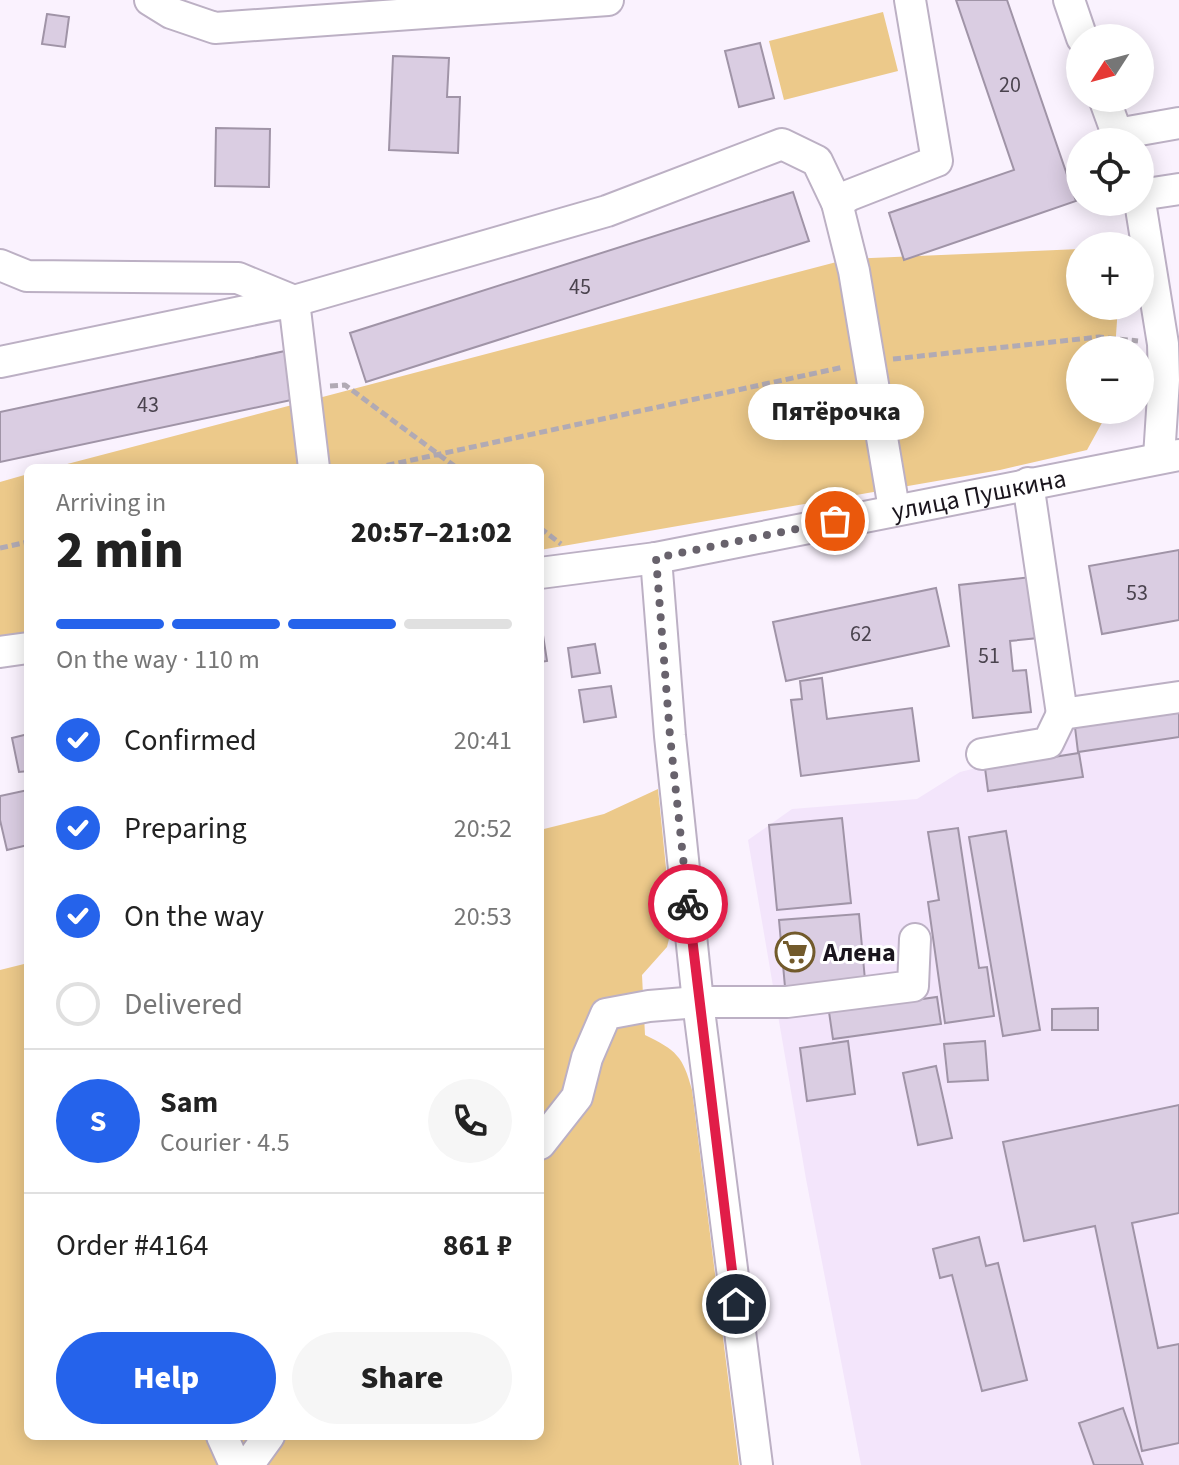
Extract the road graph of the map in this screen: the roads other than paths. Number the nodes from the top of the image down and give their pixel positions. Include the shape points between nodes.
1 (150, 0) edge
2 (608, 0) edge
3 (910, 0) edge
4 (1069, 0) edge
5 (1077, 24) edge
6 (1179, 123) edge
7 (1154, 129) edge
8 (1179, 189) edge
9 (1154, 193) edge
10 (837, 203) junction
11 (1142, 216) edge
12 (0, 265) edge
13 (294, 301) junction
14 (0, 362) edge
15 (1169, 456) edge
16 (314, 464) edge
17 (1028, 483) junction
18 (894, 509) junction
19 (656, 558) junction
20 (544, 572) edge
21 (24, 649) edge
22 (0, 652) edge
23 (1179, 697) edge
24 (1062, 714) junction
25 (982, 754) dead end
26 (915, 939) dead end
27 (698, 1002) junction
28 (544, 1139) edge
29 (224, 1440) edge
30 (266, 1440) edge
31 (235, 1465) edge
32 (248, 1465) edge
33 (757, 1465) edge

1 - 2 street via 215,28
3 - 10 street via 937,161
4 - 5 street
6 - 7 street
8 - 9 street
10 - 13 street via 817,161 782,144 607,211
10 - 18 street via 854,271
11 - 15 street via 1163,344
12 - 13 street via 27,276 238,278
13 - 14 street
13 - 16 street
15 - 17 street, улица Пушкина
17 - 18 street, улица Пушкина
17 - 24 street
18 - 19 street, улица Пушкина
19 - 20 street, улица Пушкина
19 - 27 street
21 - 22 street
23 - 24 street
24 - 25 street via 1048,743
26 - 27 street via 913,986 787,1002
27 - 28 street via 606,1014 577,1097
27 - 33 street
29 - 31 street
30 - 32 street

